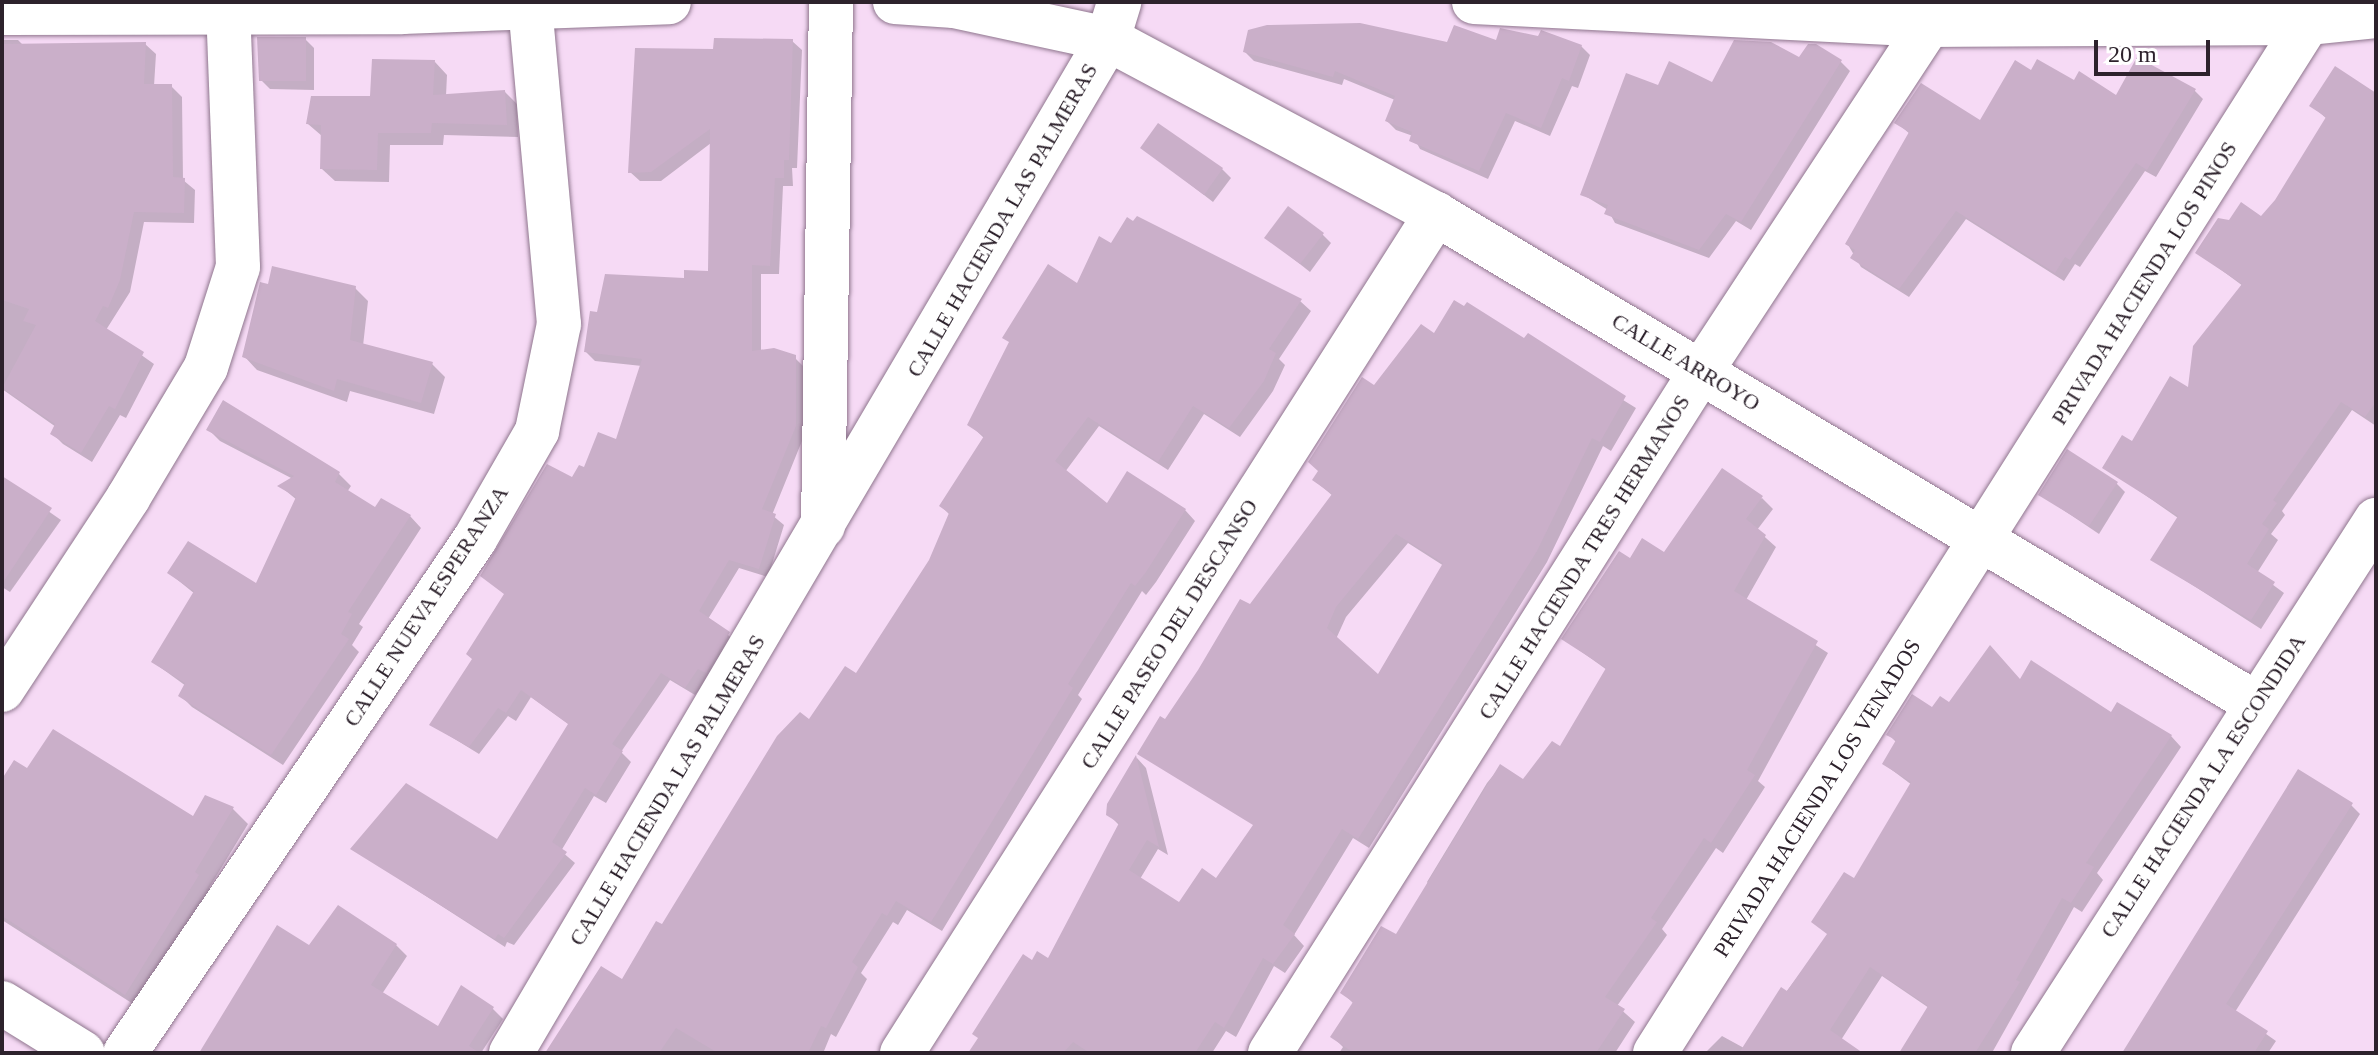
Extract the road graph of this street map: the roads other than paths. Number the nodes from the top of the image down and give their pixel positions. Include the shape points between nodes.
1 (669, 2) edge
2 (831, 2) edge
3 (895, 2) edge
4 (1474, 2) edge
5 (953, 4) edge
6 (530, 6) junction
7 (401, 7) edge
8 (228, 10) junction
9 (2, 13) edge
10 (2376, 16) edge
11 (1114, 20) edge
12 (2308, 23) junction
13 (1929, 25) junction
14 (1436, 214) junction
15 (1702, 370) junction
16 (2376, 520) edge
17 (823, 526) junction
18 (1980, 543) junction
19 (2, 690) edge
20 (2255, 703) junction
21 (2, 1003) edge
22 (83, 1053) edge
23 (125, 1053) edge
24 (511, 1053) edge
25 (902, 1053) edge
26 (1270, 1053) edge
27 (1655, 1053) edge
28 (2033, 1053) edge

1 - 6 street
2 - 17 street, CALLE HACIENDA LAS PALMERAS
3 - 5 street, CALLE ARROYO
4 - 13 street
5 - 11 street, CALLE ARROYO
6 - 7 street
6 - 23 street, CALLE NUEVA ESPERANZA via 559,324 537,431 475,539
7 - 8 street
8 - 9 street
8 - 19 street via 238,267 206,367
10 - 12 street
11 - 14 street, CALLE ARROYO
11 - 17 street, CALLE HACIENDA LAS PALMERAS
12 - 13 street
12 - 18 street, PRIVADA HACIENDA LOS PINOS
13 - 15 street, CALLE HACIENDA TRES HERMANOS
14 - 15 street, CALLE ARROYO
14 - 25 street, CALLE PASEO DEL DESCANSO
15 - 18 street, CALLE ARROYO
15 - 26 street, CALLE HACIENDA TRES HERMANOS
16 - 20 street, CALLE HACIENDA LA ESCONDIDA
17 - 24 street, CALLE HACIENDA LAS PALMERAS
18 - 20 street, CALLE ARROYO
18 - 27 street, PRIVADA HACIENDA LOS VENADOS
20 - 28 street, CALLE HACIENDA LA ESCONDIDA
21 - 22 street

